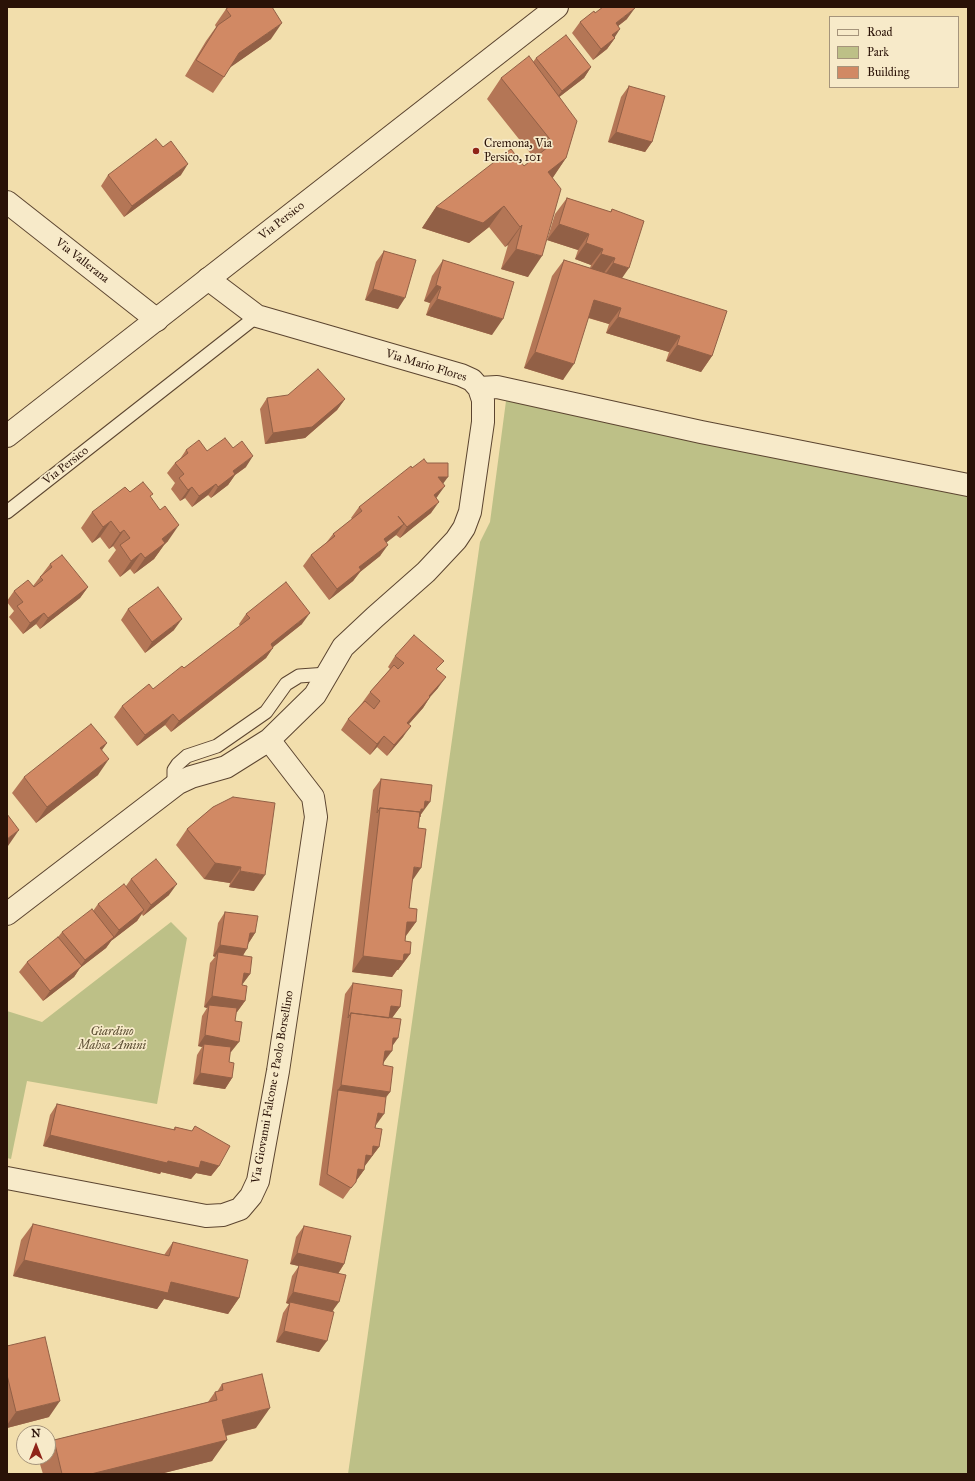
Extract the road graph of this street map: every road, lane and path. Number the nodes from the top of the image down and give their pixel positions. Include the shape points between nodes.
1 (557, 7) edge
2 (7, 202) edge
3 (208, 279) junction
4 (257, 316) junction
5 (157, 320) junction
6 (479, 388) junction
7 (7, 436) edge
8 (968, 485) edge
9 (7, 512) edge
10 (327, 674) junction
11 (269, 740) junction
12 (174, 786) junction
13 (7, 914) edge
14 (7, 1178) edge

1 - 3 street, Via Persico
2 - 5 street, Via Vallerana
3 - 4 street, Via Mario Flores
3 - 5 street, Via Persico
4 - 6 street, Via Mario Flores via 461,375 472,380
4 - 9 lane, Via Persico
5 - 7 street, Via Persico
6 - 8 street, Via Mario Flores via 497,387 701,432
6 - 10 street via 483,400 483,422 470,512 464,528 426,572 343,647
10 - 11 street via 315,695
10 - 12 lane via 298,676 286,684 266,712 217,746 187,756 174,770
11 - 12 street via 226,767 190,778
11 - 14 street, Via Giovanni Falcone e Paolo Borsellino via 313,797 316,817 278,1071 258,1182 251,1196 240,1209 223,1215 206,1216
12 - 13 street

